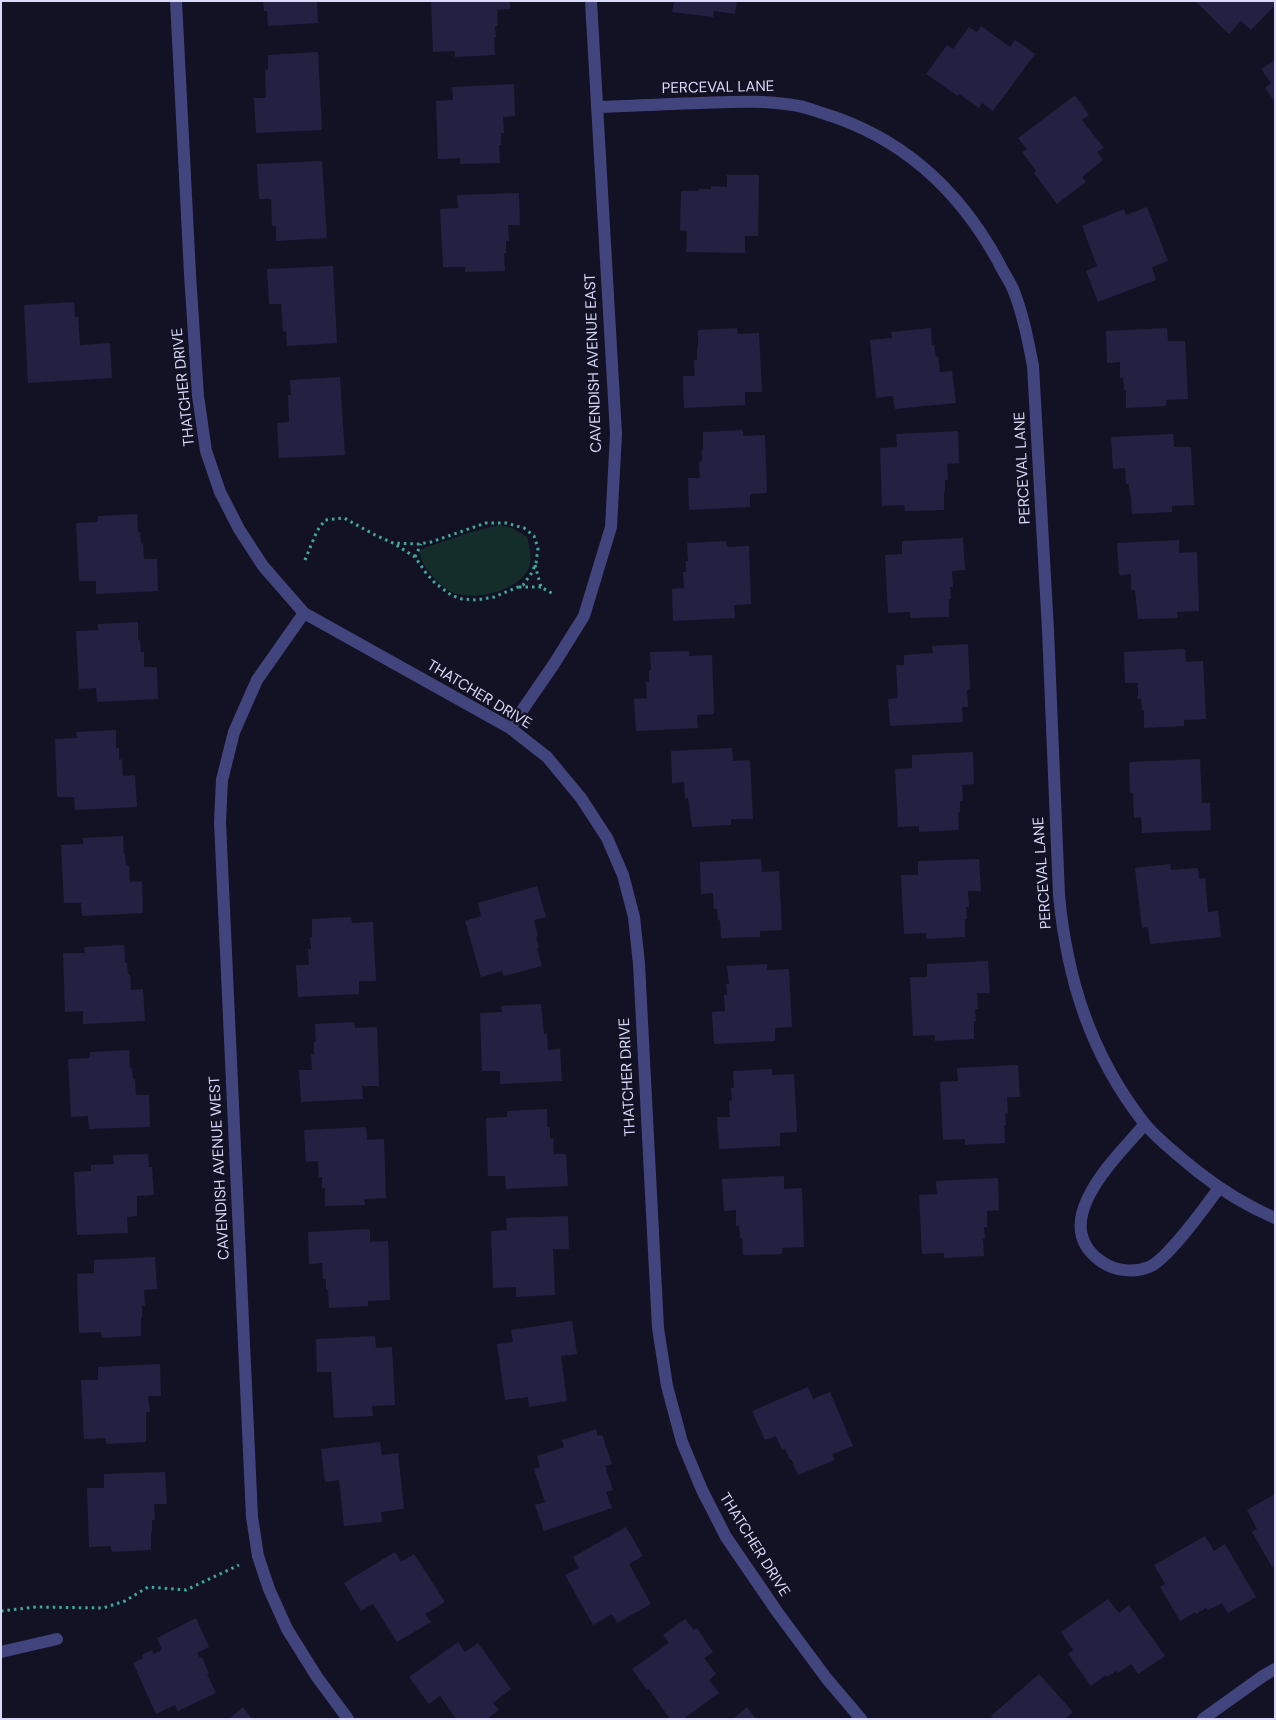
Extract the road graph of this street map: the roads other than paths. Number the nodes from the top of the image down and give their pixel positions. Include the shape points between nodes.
1 (176, 1) edge
2 (591, 1) edge
3 (597, 107) junction
4 (304, 613) junction
5 (510, 728) junction
6 (1145, 1124) junction
7 (1219, 1188) junction
8 (1275, 1218) edge
9 (58, 1639) dead end
10 (1, 1652) edge
11 (1275, 1669) edge
12 (348, 1719) edge
13 (861, 1719) edge
14 (1203, 1719) edge

1 - 4 street, THATCHER DRIVE via 198,396 206,450 220,492 239,529 263,566
2 - 3 street, CAVENDISH AVENUE EAST
3 - 5 street, CAVENDISH AVENUE EAST via 616,434 611,527 584,616
3 - 6 street, PERCEVAL LANE via 752,101 795,105 834,116 867,130 918,162 971,216 997,259 1024,320 1033,366 1059,895 1064,936 1073,981 1098,1051
4 - 5 street, THATCHER DRIVE
4 - 12 street, CAVENDISH AVENUE WEST via 257,680 234,732 222,780 220,832 252,1517 258,1556 287,1629
5 - 13 street, THATCHER DRIVE via 547,757 581,798 607,838 634,917 658,1328 667,1386 682,1442 726,1537 810,1657
6 - 7 street, PERCEVAL LANE via 1180,1158
6 - 7 street via 1087,1197 1080,1228 1091,1253 1118,1269 1132,1271 1149,1267 1163,1258
7 - 8 street, PERCEVAL LANE
9 - 10 street
11 - 14 street

